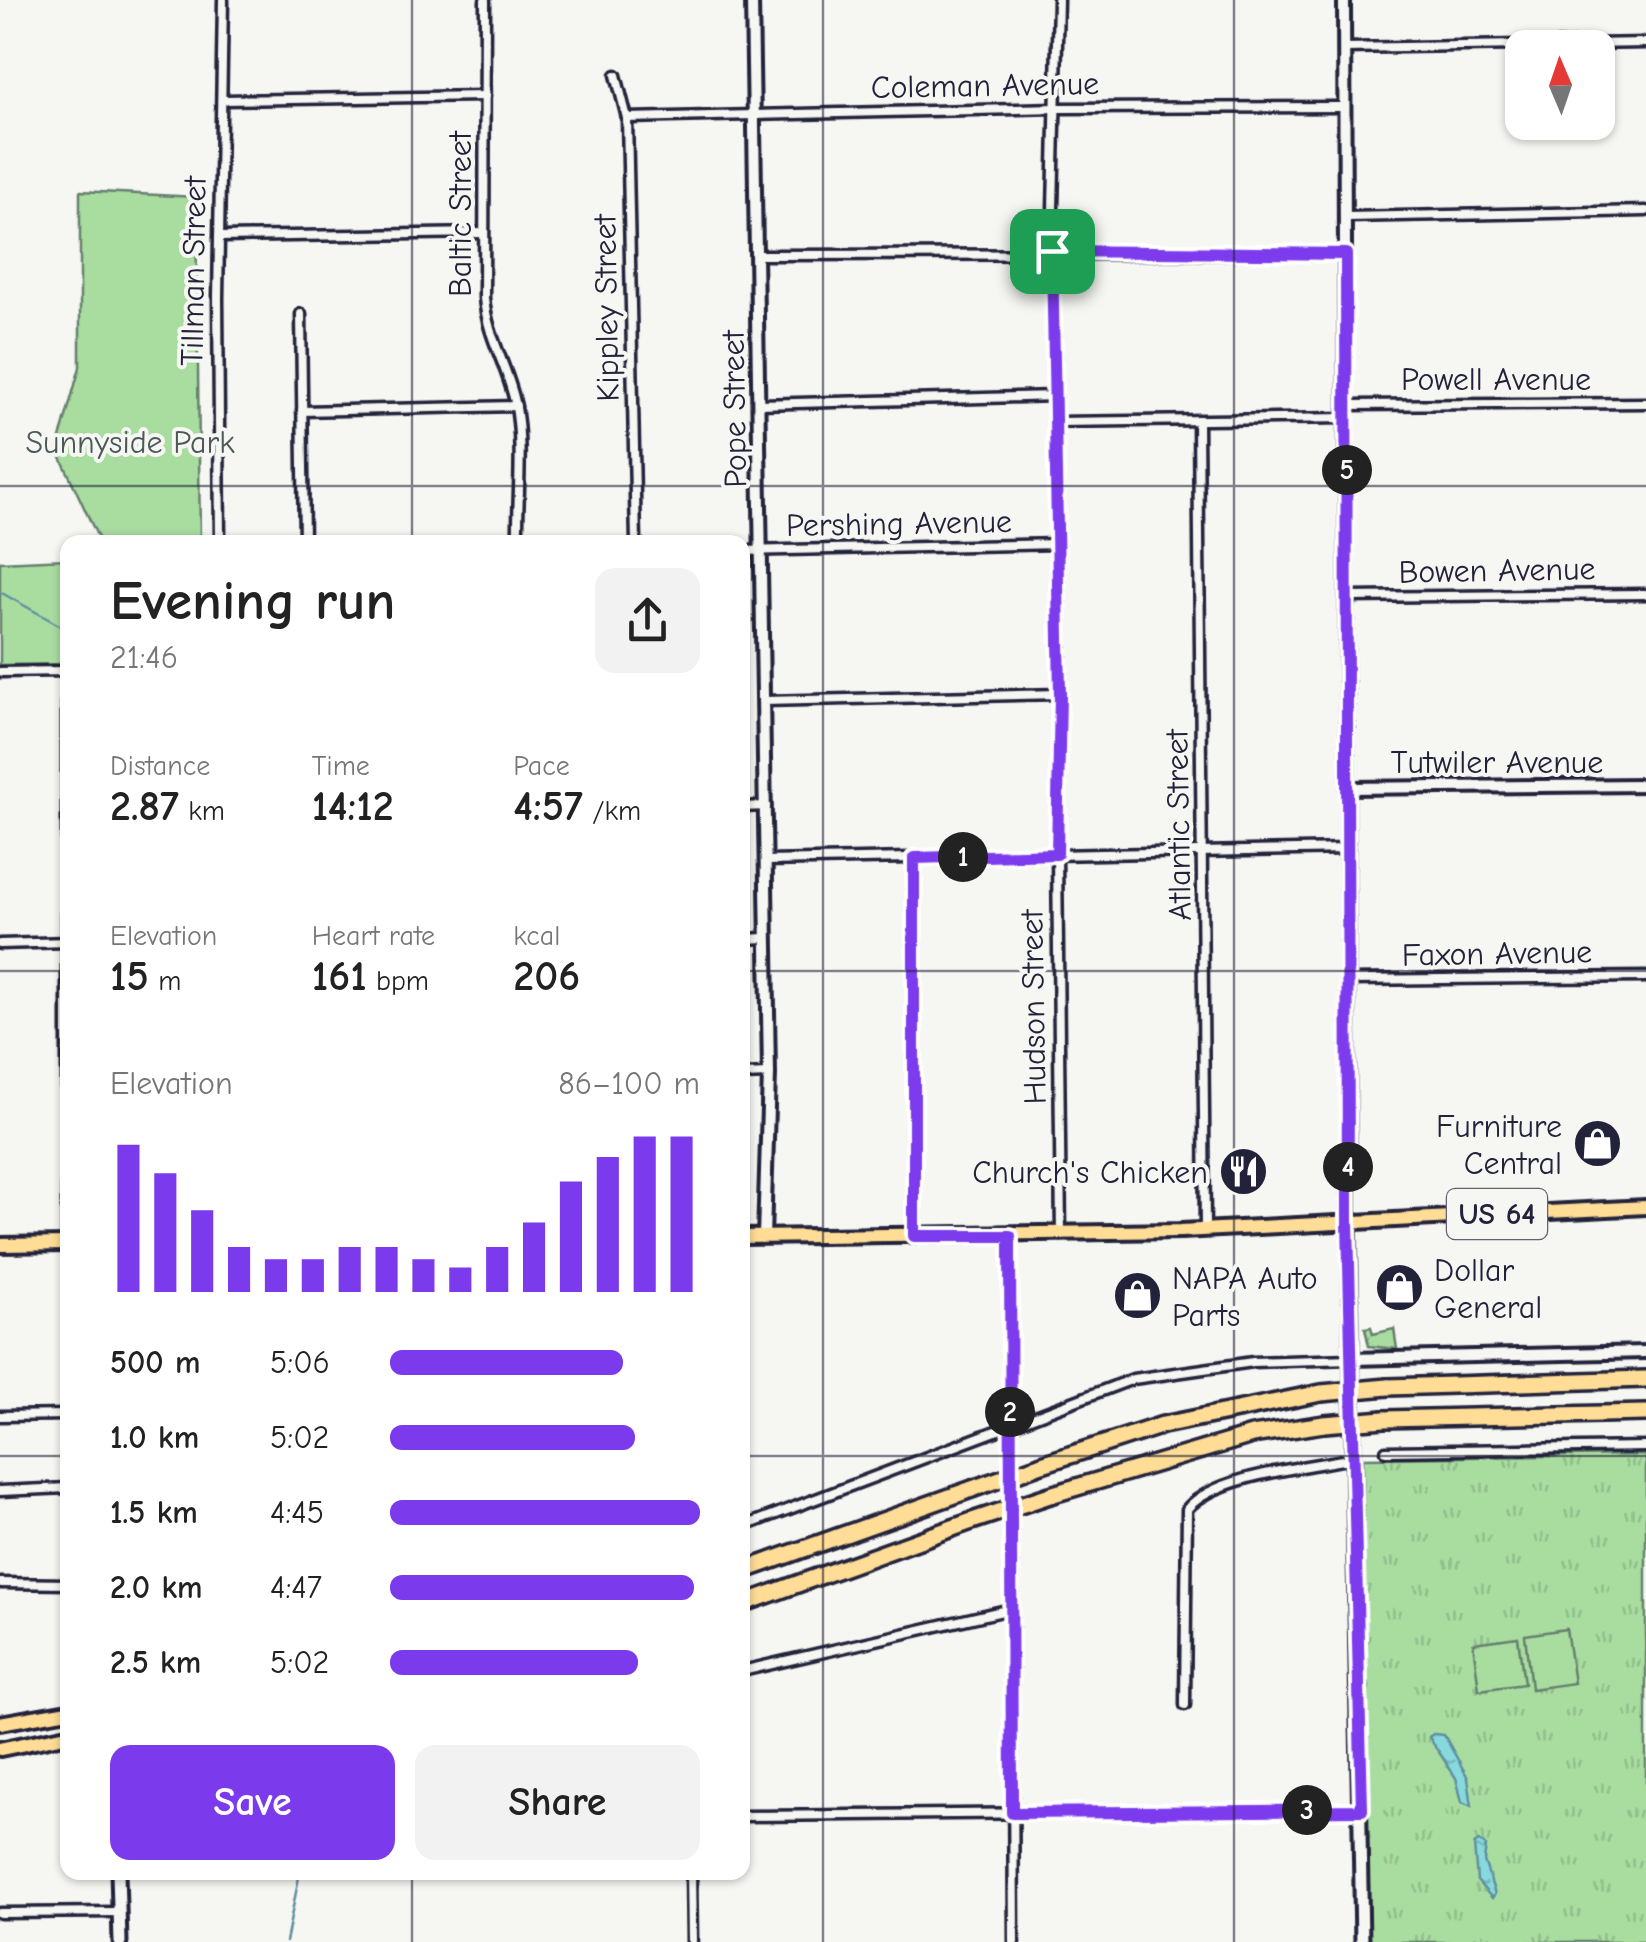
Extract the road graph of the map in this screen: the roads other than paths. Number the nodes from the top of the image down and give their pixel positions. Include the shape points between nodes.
1 (224, 0) edge
2 (485, 0) edge
3 (752, 0) edge
4 (1058, 0) edge
5 (1344, 0) edge
6 (1646, 44) edge
7 (1344, 48) junction
8 (616, 75) dead end
9 (484, 96) junction
10 (224, 100) junction
11 (1058, 108) junction
12 (1345, 108) junction
13 (755, 115) junction
14 (627, 118) junction
15 (1646, 211) edge
16 (1346, 217) junction
17 (483, 234) junction
18 (220, 237) junction
19 (1052, 251) junction
20 (1346, 254) junction
21 (756, 255) junction
22 (301, 314) dead end
23 (1056, 396) junction
24 (1646, 403) edge
25 (759, 404) junction
26 (1347, 405) junction
27 (516, 406) junction
28 (302, 412) junction
29 (1347, 418) junction
30 (1198, 420) junction
31 (1056, 422) junction
32 (220, 535) edge
33 (304, 535) edge
34 (518, 535) edge
35 (636, 535) edge
36 (1058, 544) junction
37 (750, 551) edge
38 (761, 552) junction
39 (1646, 594) edge
40 (1348, 597) junction
41 (60, 671) edge
42 (0, 672) edge
43 (1060, 694) junction
44 (764, 701) junction
45 (1646, 786) edge
46 (1348, 788) junction
47 (766, 806) junction
48 (750, 807) edge
49 (1348, 849) junction
50 (1203, 852) junction
51 (1057, 854) junction
52 (914, 858) junction
53 (766, 861) junction
54 (750, 938) edge
55 (767, 938) junction
56 (60, 942) edge
57 (0, 944) edge
58 (1646, 977) edge
59 (1348, 980) junction
60 (769, 1074) junction
61 (750, 1075) edge
62 (1646, 1206) edge
63 (1348, 1222) junction
64 (1205, 1230) junction
65 (1061, 1234) junction
66 (914, 1236) junction
67 (1010, 1236) junction
68 (750, 1238) edge
69 (764, 1238) junction
70 (60, 1244) edge
71 (0, 1245) edge
72 (1646, 1352) edge
73 (1352, 1359) junction
74 (1646, 1377) edge
75 (1646, 1412) edge
76 (60, 1415) edge
77 (0, 1416) edge
78 (1010, 1424) junction
79 (1646, 1447) edge
80 (1386, 1451) dead end
81 (1352, 1458) junction
82 (60, 1488) edge
83 (0, 1490) edge
84 (750, 1524) edge
85 (750, 1568) edge
86 (0, 1583) edge
87 (60, 1584) edge
88 (750, 1601) edge
89 (1011, 1609) junction
90 (750, 1669) edge
91 (1185, 1705) dead end
92 (60, 1713) edge
93 (0, 1723) edge
94 (60, 1738) edge
95 (0, 1749) edge
96 (1362, 1810) junction
97 (1012, 1813) junction
98 (750, 1816) edge
99 (118, 1880) edge
100 (691, 1880) edge
101 (120, 1912) junction
102 (0, 1914) edge
103 (120, 1942) edge
104 (692, 1942) edge
105 (1014, 1942) edge
106 (1362, 1942) edge

1 - 10 street, Tillman Street
2 - 9 street, Baltic Street
3 - 13 street, Pope Street
4 - 11 street, Hudson Street
5 - 7 street
6 - 7 street
7 - 12 street
8 - 14 street, Kippley Street
9 - 10 street
9 - 17 street, Baltic Street
10 - 18 street, Tillman Street
11 - 12 street, Coleman Avenue
11 - 13 street, Coleman Avenue
11 - 19 street, Hudson Street
12 - 16 street
13 - 14 street, Coleman Avenue
13 - 21 street, Pope Street
14 - 35 street, Kippley Street
15 - 16 street
16 - 20 street
17 - 18 street
17 - 27 street, Baltic Street via 486,326
18 - 32 street, Tillman Street
19 - 20 street
19 - 21 street
19 - 23 street, Hudson Street
20 - 26 street
21 - 25 street, Pope Street
22 - 28 street
23 - 25 street
23 - 31 street, Hudson Street
24 - 26 street, Powell Avenue
25 - 38 street, Pope Street
26 - 29 street
27 - 28 street
27 - 34 street, Baltic Street
28 - 33 street
29 - 30 street
29 - 40 street
30 - 31 street
30 - 50 street, Atlantic Street
31 - 36 street, Hudson Street
36 - 38 street, Pershing Avenue
36 - 43 street, Hudson Street
37 - 38 street, Pershing Avenue
38 - 44 street, Pope Street
39 - 40 street, Bowen Avenue
40 - 46 street
41 - 42 street
43 - 44 street
43 - 51 street, Hudson Street
44 - 47 street, Pope Street
45 - 46 street, Tutwiler Avenue
46 - 49 street
47 - 48 street
47 - 53 street, Pope Street
49 - 50 street
49 - 59 street
50 - 51 street
50 - 64 street, Atlantic Street
51 - 52 street
51 - 65 street, Hudson Street
52 - 53 street
52 - 66 street
53 - 55 street, Pope Street
54 - 55 street
55 - 60 street, Pope Street
56 - 57 street
58 - 59 street, Faxon Avenue
59 - 63 street
60 - 61 street
60 - 69 street, Pope Street
62 - 63 main road, US 64
63 - 64 main road, US 64
63 - 73 main road
64 - 65 main road, US 64
65 - 67 main road, US 64
66 - 67 main road, US 64
66 - 69 main road, US 64
67 - 78 street
68 - 69 main road, US 64
70 - 71 main road
72 - 73 street
73 - 78 street via 1253,1362 1132,1379
73 - 81 main road
74 - 85 highway, bridge via 1388,1386 1163,1425
75 - 88 highway, bridge via 1384,1419 1252,1435 1050,1495
76 - 77 street
78 - 84 street
78 - 89 street
79 - 80 street
81 - 91 street via 1251,1478 1198,1495 1186,1509
81 - 96 main road
82 - 83 street
86 - 87 street
89 - 90 street
89 - 97 street
92 - 93 main road
94 - 95 main road
96 - 97 street
96 - 106 main road
97 - 98 street
97 - 105 street
99 - 101 main road
100 - 104 street
101 - 102 street
101 - 103 main road

